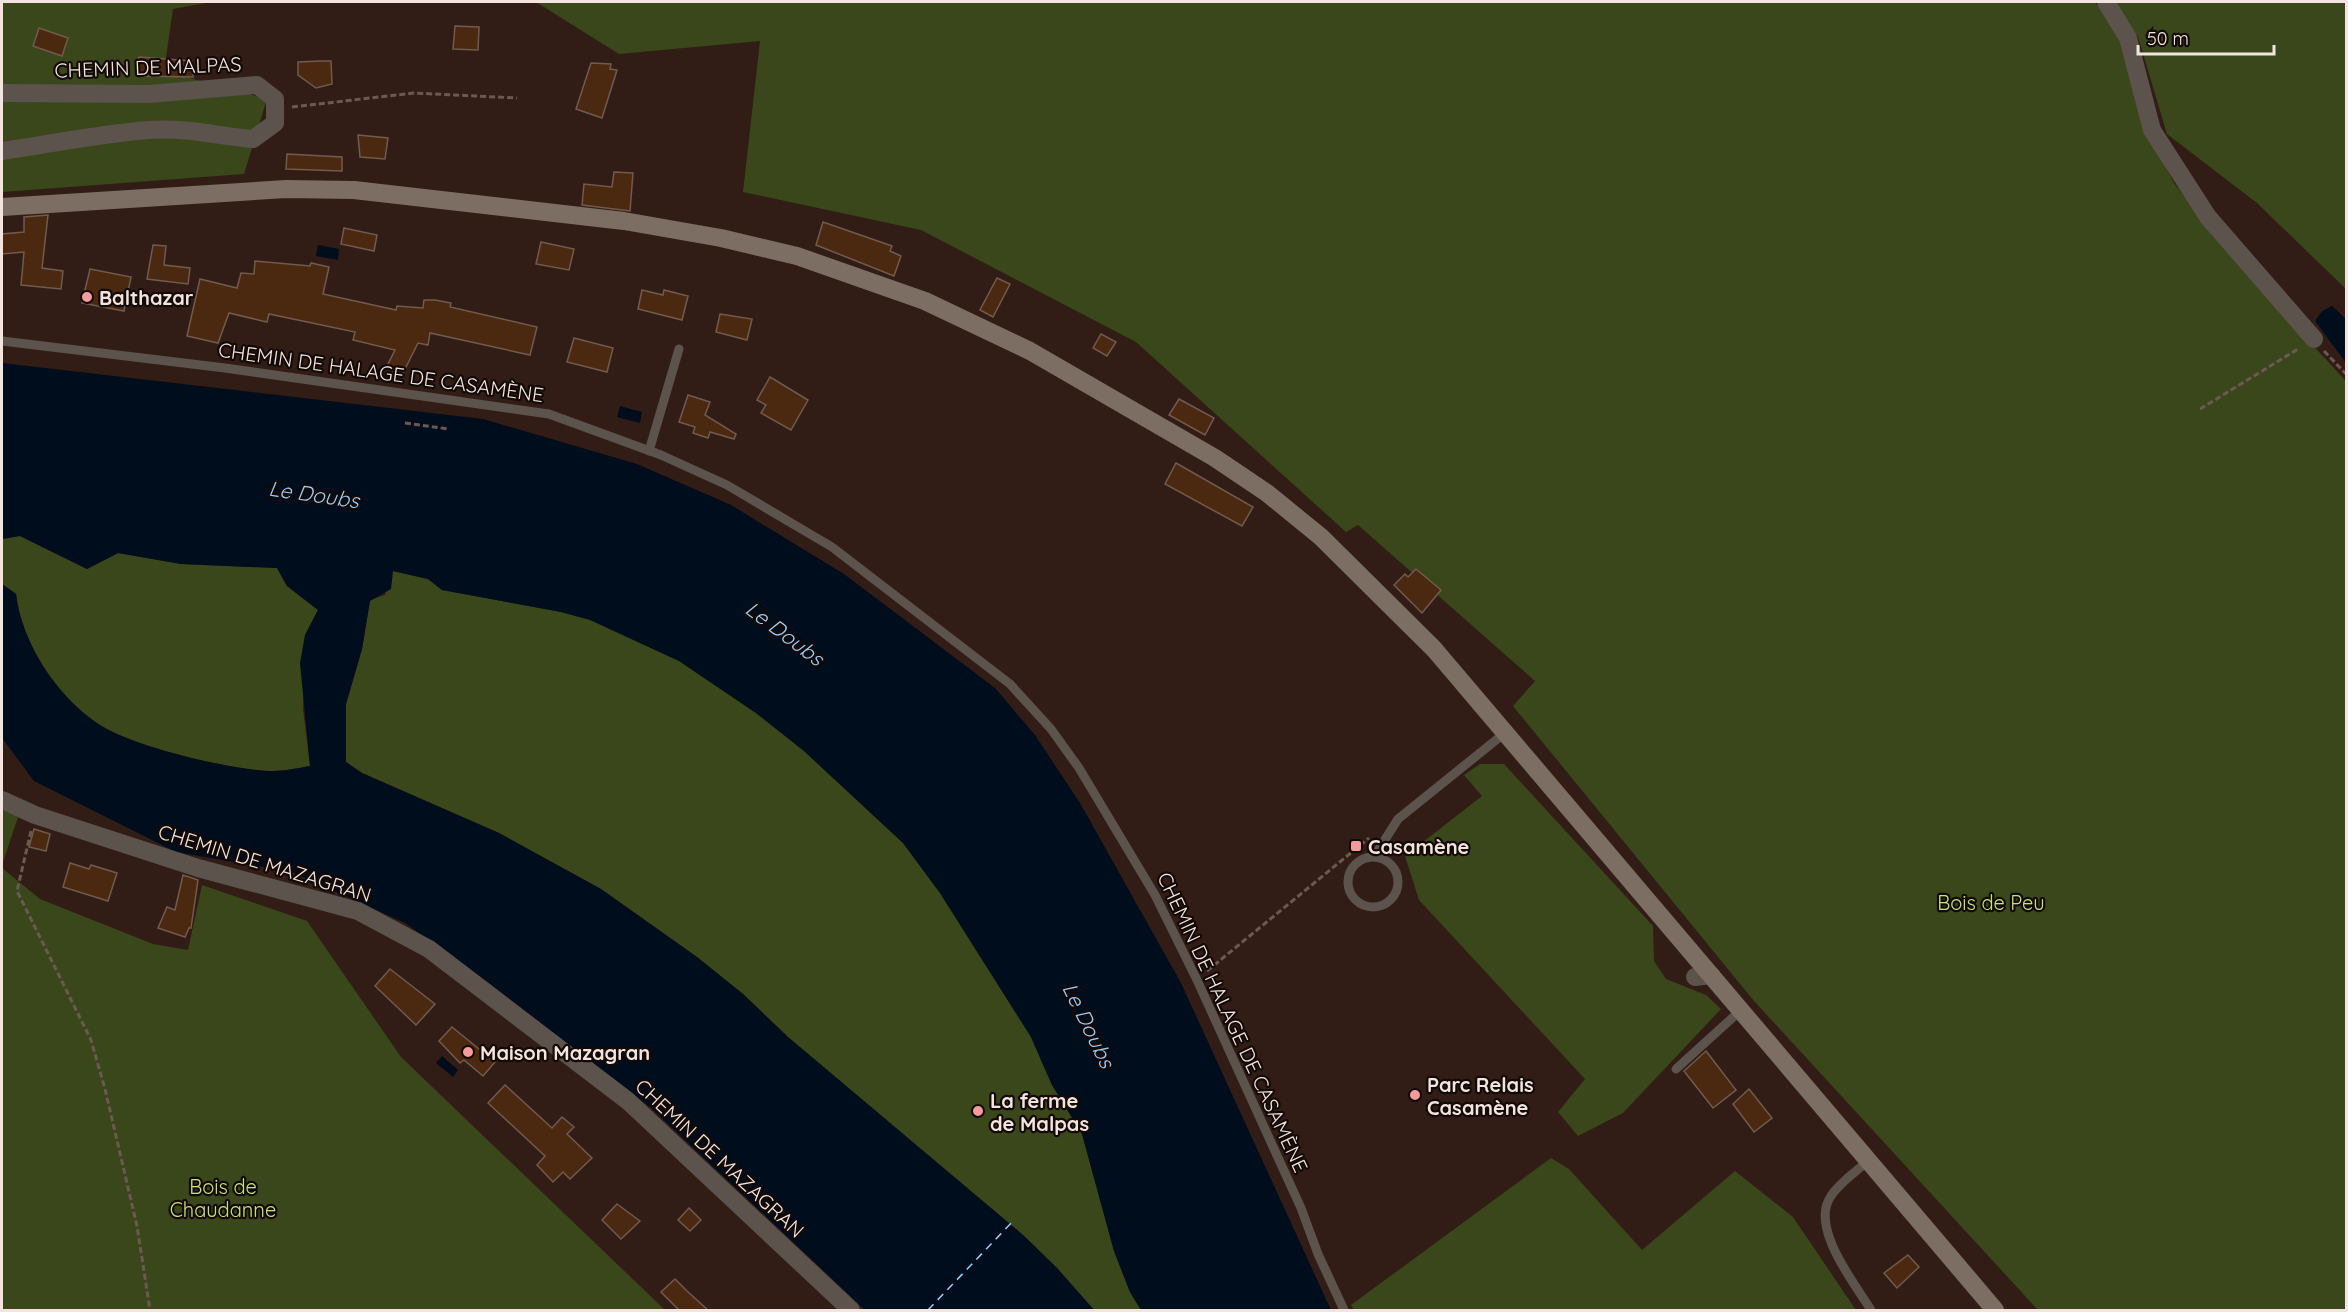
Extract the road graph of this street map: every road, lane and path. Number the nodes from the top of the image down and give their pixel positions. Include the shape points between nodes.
1 (2106, 2) edge
2 (2, 93) edge
3 (517, 98) dead end
4 (275, 108) junction
5 (2, 151) edge
6 (2, 207) edge
7 (2314, 339) junction
8 (2, 341) edge
9 (679, 349) dead end
10 (2346, 374) edge
11 (2200, 409) dead end
12 (405, 423) dead end
13 (449, 429) dead end
14 (649, 451) junction
15 (1506, 732) junction
16 (2, 800) edge
17 (34, 814) junction
18 (1398, 819) junction
19 (1378, 857) junction
20 (1197, 980) junction
21 (1742, 1010) junction
22 (1676, 1069) dead end
23 (1869, 1160) junction
24 (150, 1311) edge
25 (851, 1311) edge
26 (1344, 1311) edge
27 (1871, 1311) edge
28 (1995, 1311) edge

1 - 7 street via 2128,38 2152,130 2208,217
2 - 4 street, CHEMIN DE MALPAS via 149,94 257,84 275,99
3 - 4 path via 414,93
4 - 5 street via 275,123 254,139 222,137 200,130 149,130
6 - 15 main road via 250,191 354,190 624,221 721,237 797,256 925,301 1030,351 1215,458 1267,493 1321,537 1434,649
7 - 10 path
7 - 11 path
8 - 14 lane, CHEMIN DE HALAGE DE CASAMÈNE via 549,414
9 - 14 lane
12 - 13 path
14 - 20 lane, CHEMIN DE HALAGE DE CASAMÈNE via 727,485 832,547 1010,684 1051,729 1079,768 1155,896
15 - 18 lane
15 - 21 main road via 1703,976
16 - 17 street, CHEMIN DE MAZAGRAN
17 - 24 path via 17,891 91,1040 137,1226
17 - 25 street, CHEMIN DE MAZAGRAN via 198,868 358,910 429,949 628,1101
18 - 19 lane
18 - 20 path via 1382,827
19 - 19 lane via 1359,861 1349,874 1349,890 1366,906 1382,906 1395,894 1395,870
20 - 26 lane, CHEMIN DE HALAGE DE CASAMÈNE
21 - 22 lane
21 - 23 main road
23 - 27 lane via 1830,1196 1825,1211 1833,1248
23 - 28 main road

